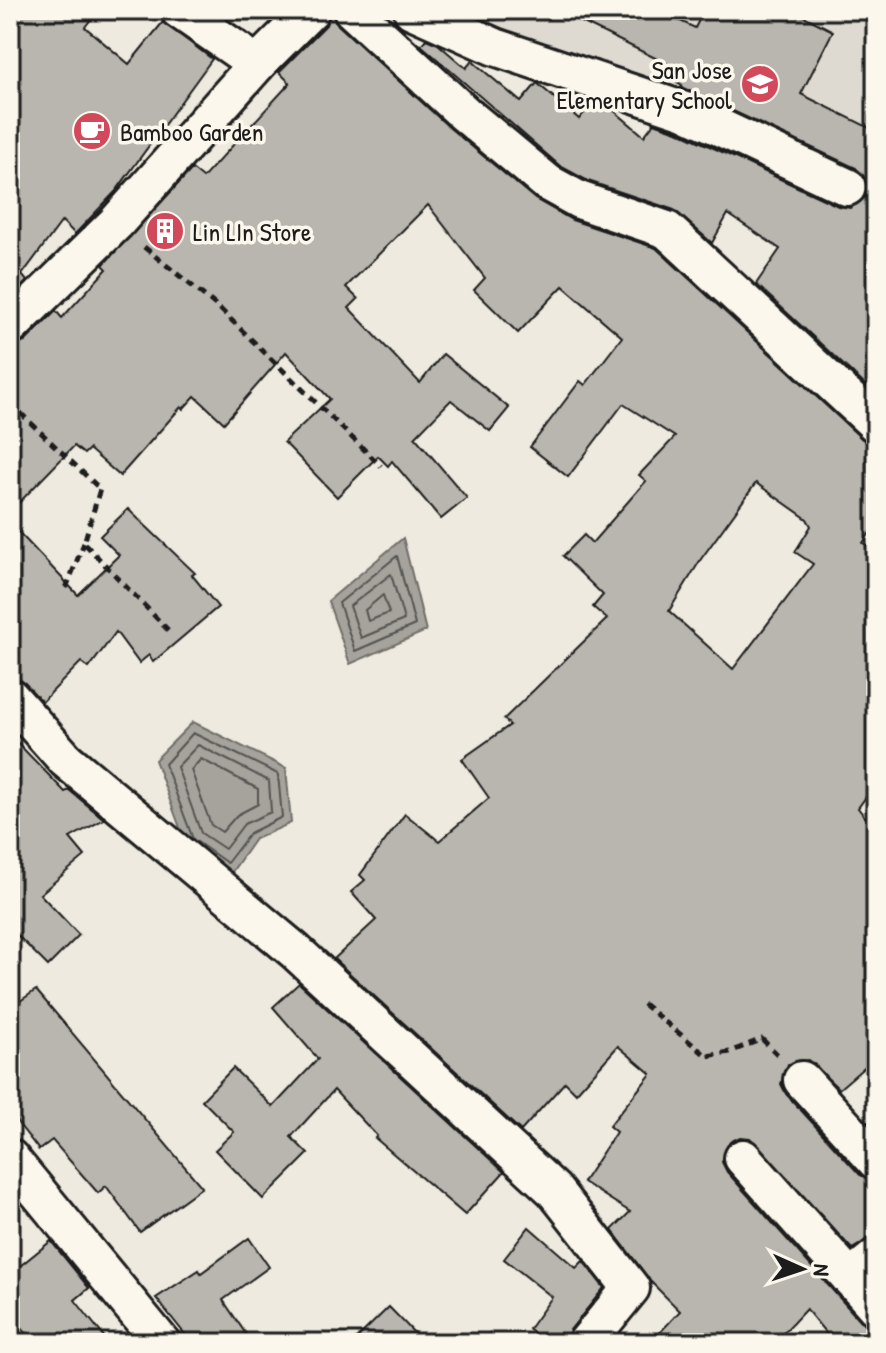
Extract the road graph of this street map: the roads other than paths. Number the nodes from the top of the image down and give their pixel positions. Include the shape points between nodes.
1 (179, 10) edge
2 (311, 10) edge
3 (352, 10) edge
4 (412, 10) edge
5 (257, 64) junction
6 (847, 187) dead end
7 (13, 319) edge
8 (876, 424) edge
9 (10, 697) edge
10 (802, 1080) road end
11 (10, 1158) edge
12 (743, 1158) dead end
13 (876, 1161) edge
14 (863, 1267) edge
15 (876, 1307) edge
16 (162, 1343) edge
17 (586, 1343) edge

1 - 5 street
2 - 5 street
3 - 8 street via 548,183 579,200 667,230
4 - 6 street via 495,47 685,111
5 - 7 street via 116,223
9 - 17 street via 66,760 295,951 554,1190 631,1288
10 - 13 street
11 - 16 street
12 - 14 street
14 - 15 street

